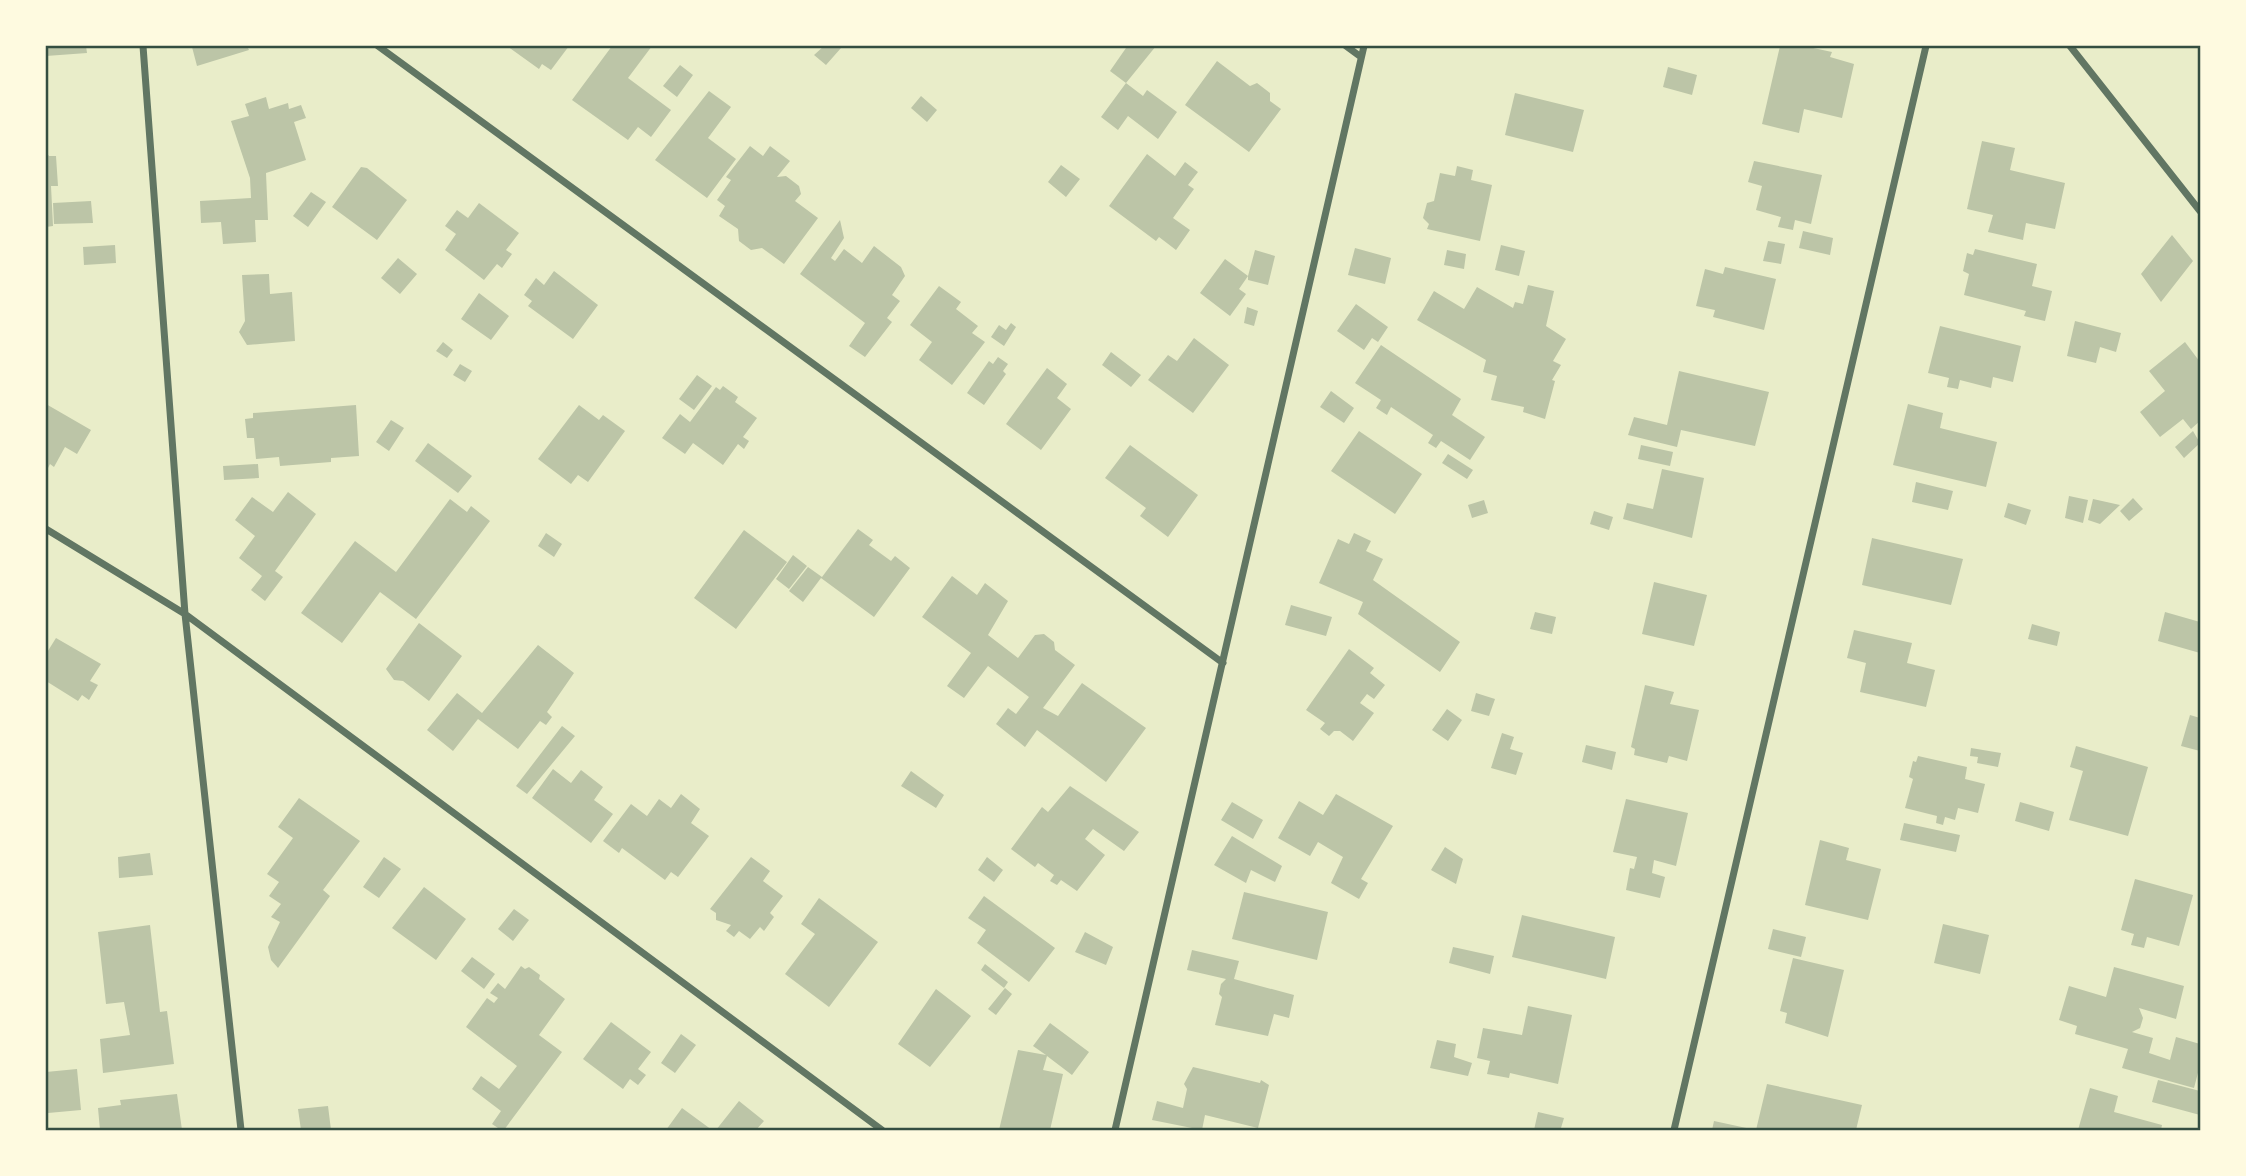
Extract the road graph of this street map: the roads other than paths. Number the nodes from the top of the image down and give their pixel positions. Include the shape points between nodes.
1 (143, 46) edge
2 (378, 46) edge
3 (1346, 46) edge
4 (1364, 46) edge
5 (1926, 46) edge
6 (2070, 46) edge
7 (1361, 57) junction
8 (2200, 211) edge
9 (46, 529) edge
10 (186, 614) junction
11 (1223, 663) junction
12 (241, 1130) edge
13 (882, 1130) edge
14 (1115, 1130) edge
15 (1674, 1130) edge

1 - 10 street
2 - 11 street
3 - 7 street
4 - 7 street
5 - 15 street
6 - 8 street
7 - 11 street
9 - 10 street
10 - 12 street
10 - 13 street
11 - 14 street

